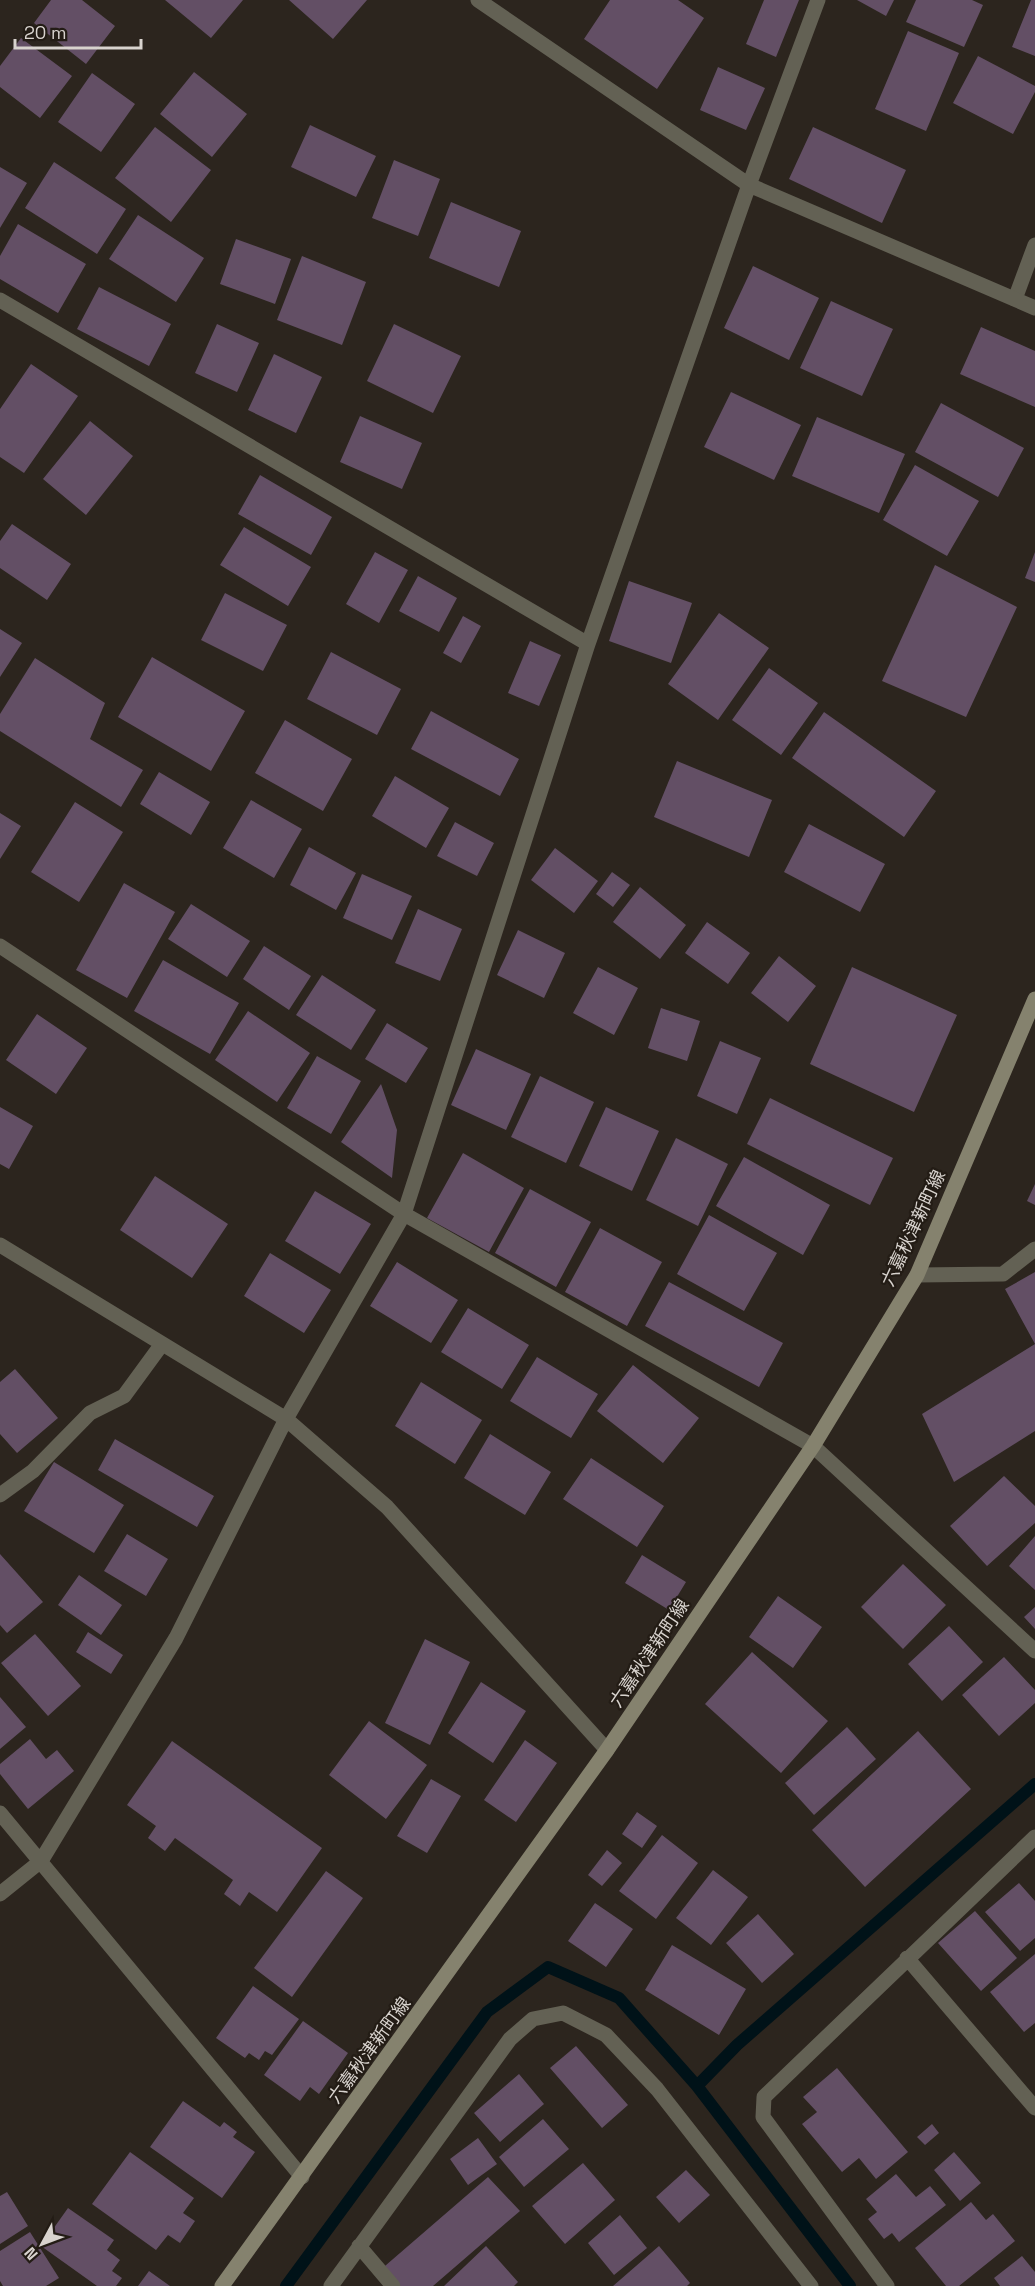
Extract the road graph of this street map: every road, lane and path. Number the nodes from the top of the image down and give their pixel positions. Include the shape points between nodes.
1 (478, 0) edge
2 (818, 0) edge
3 (748, 185) junction
4 (1035, 245) edge
5 (1015, 299) junction
6 (0, 300) edge
7 (1035, 308) edge
8 (588, 644) junction
9 (0, 946) edge
10 (1035, 999) edge
11 (404, 1214) junction
12 (0, 1245) edge
13 (1035, 1249) edge
14 (917, 1275) junction
15 (162, 1344) junction
16 (286, 1419) junction
17 (813, 1446) junction
18 (0, 1495) edge
19 (1035, 1651) edge
20 (607, 1750) junction
21 (0, 1813) edge
22 (1035, 1837) edge
23 (40, 1861) junction
24 (0, 1894) edge
25 (907, 1958) junction
26 (1035, 2108) edge
27 (302, 2177) junction
28 (359, 2246) junction
29 (222, 2286) edge
30 (332, 2286) edge
31 (393, 2286) edge
32 (812, 2286) edge
33 (887, 2286) edge

1 - 3 street
2 - 3 street
3 - 5 street
3 - 8 street
4 - 5 street
5 - 7 street
6 - 8 street
8 - 11 street
9 - 11 street
10 - 14 main road, 六嘉秋津新町線
11 - 16 street
11 - 17 street
12 - 15 street
13 - 14 street via 1003,1274
14 - 17 main road, 六嘉秋津新町線
15 - 16 street
15 - 18 street via 124,1396 90,1413 33,1471
16 - 20 street via 387,1507
16 - 23 street via 176,1638
17 - 19 street
17 - 20 main road, 六嘉秋津新町線
20 - 27 main road, 六嘉秋津新町線
21 - 23 street
22 - 25 street
23 - 24 street
23 - 27 street
25 - 26 street
25 - 33 street via 764,2097 763,2117
27 - 29 main road, 六嘉秋津新町線
28 - 30 street
28 - 31 street
28 - 32 street via 510,2039 533,2019 563,2013 606,2035 657,2089

